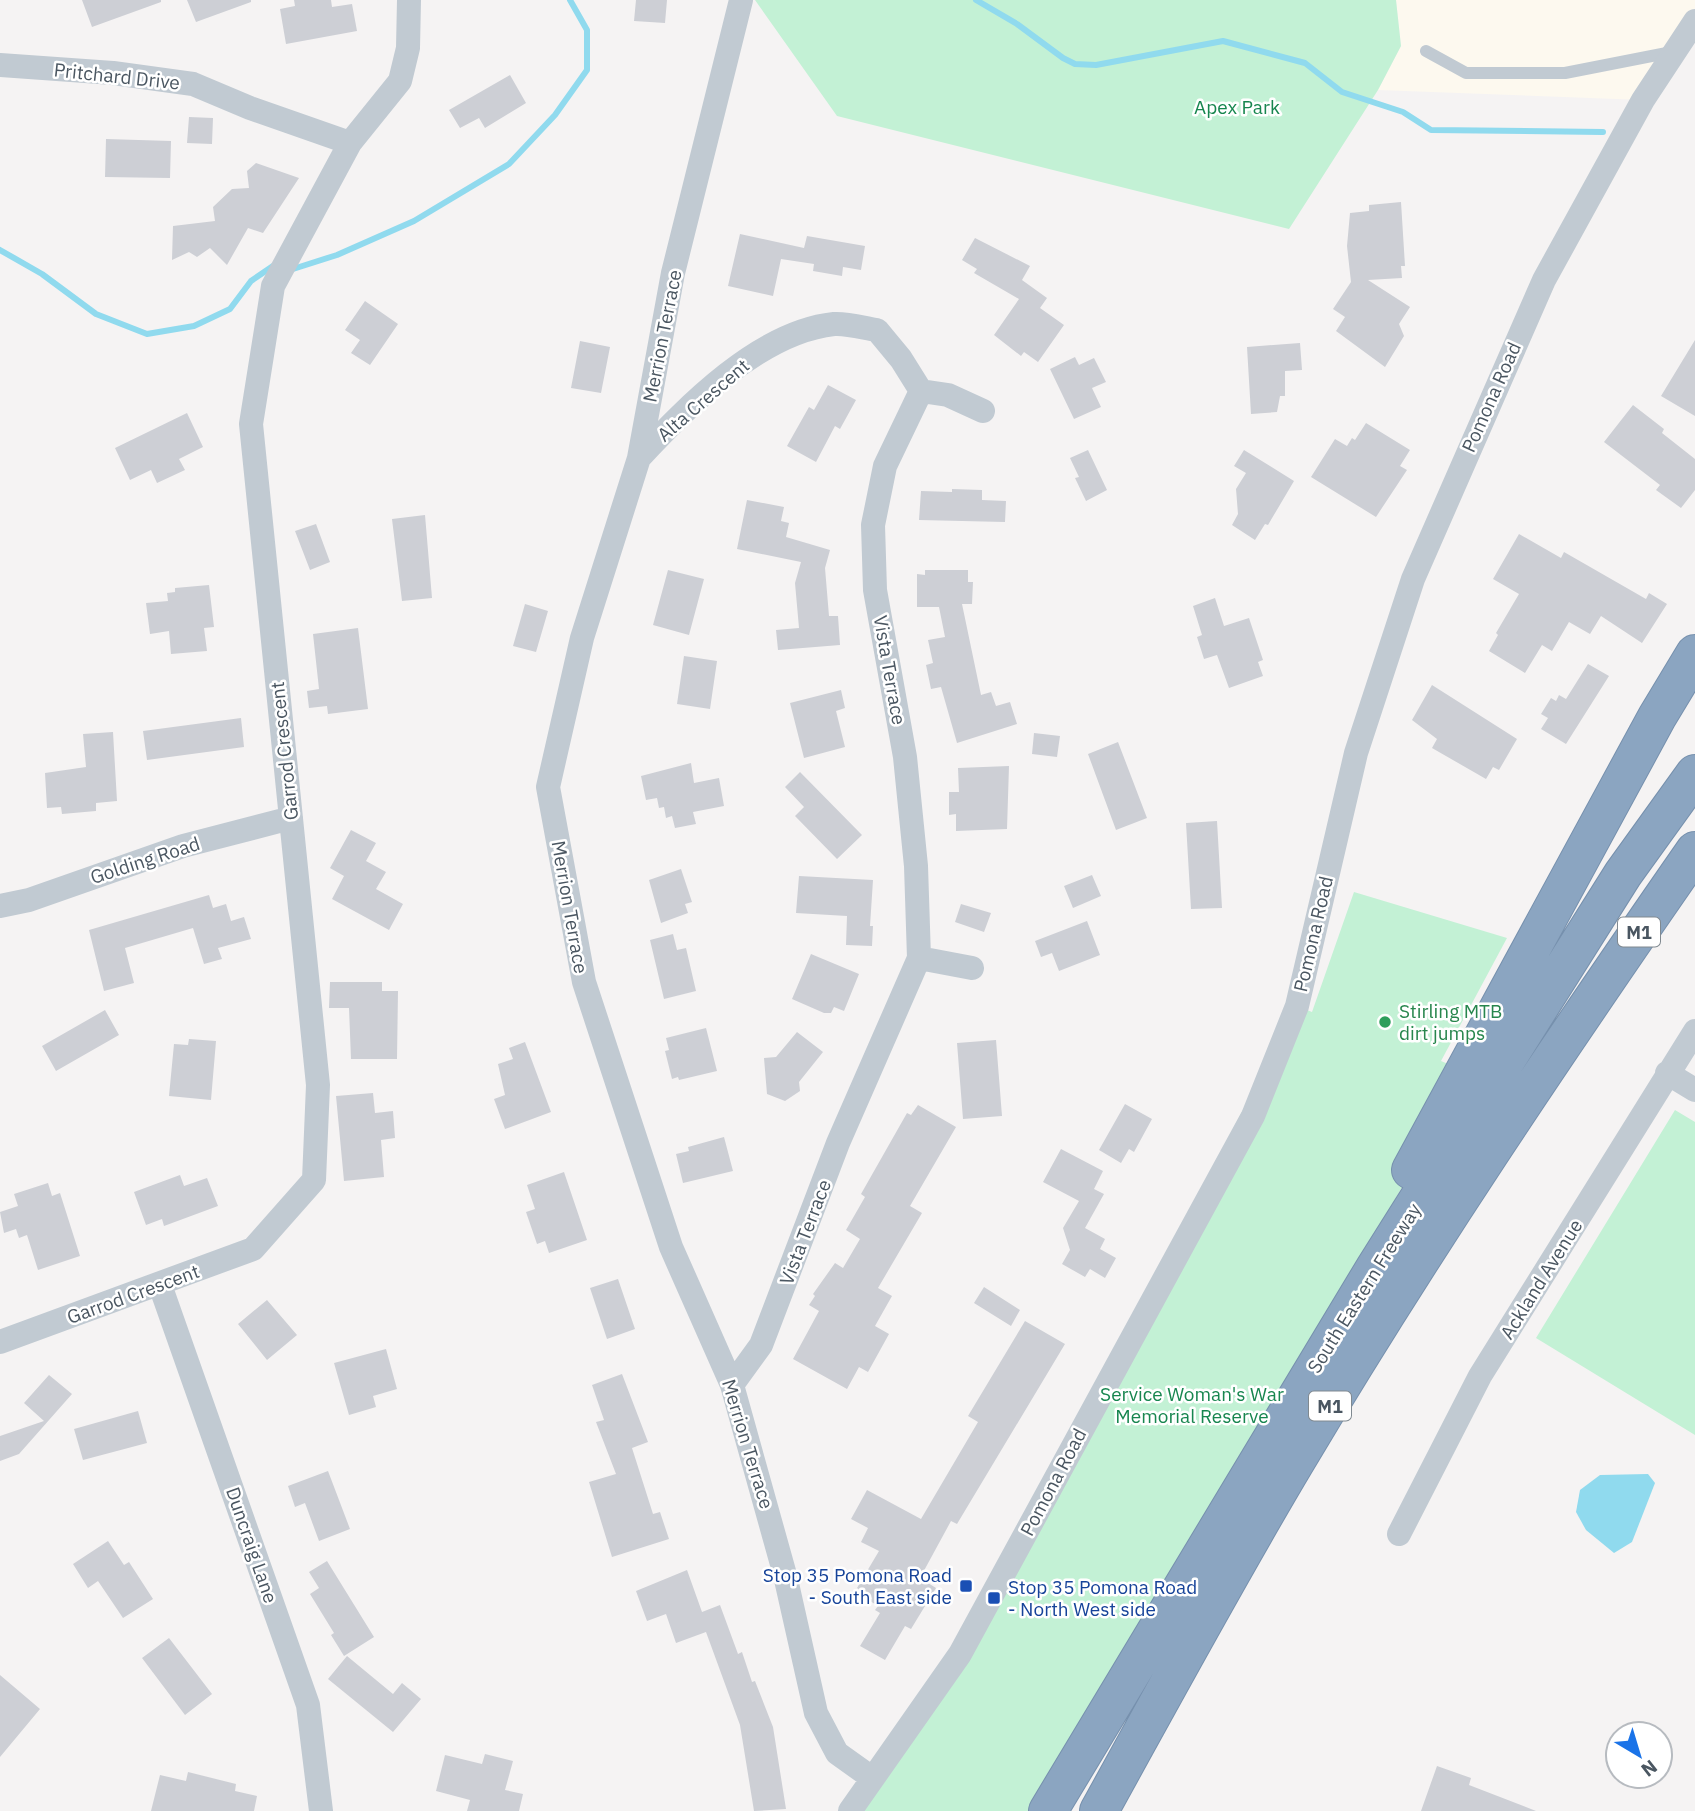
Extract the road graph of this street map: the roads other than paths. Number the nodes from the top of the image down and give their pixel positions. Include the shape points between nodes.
1 (408, 0) edge
2 (741, 0) edge
3 (1695, 21) edge
4 (1426, 51) dead end
5 (1676, 51) junction
6 (0, 65) edge
7 (350, 143) junction
8 (921, 391) junction
9 (984, 411) dead end
10 (639, 458) junction
11 (1695, 654) edge
12 (1695, 774) edge
13 (291, 818) junction
14 (1695, 850) edge
15 (0, 906) edge
16 (919, 958) junction
17 (972, 968) dead end
18 (1695, 1031) edge
19 (1667, 1073) junction
20 (1695, 1090) edge
21 (160, 1285) junction
22 (0, 1342) edge
23 (732, 1385) junction
24 (1271, 1438) junction
25 (1399, 1534) dead end
26 (872, 1778) junction
27 (321, 1811) edge
28 (850, 1811) edge
29 (1048, 1811) edge
30 (1099, 1811) edge

1 - 7 street, Garrod Crescent via 408,48 400,81
2 - 10 street, Merrion Terrace via 673,273
3 - 5 street, Pomona Road
4 - 5 lane via 1465,73 1565,73
5 - 26 street, Pomona Road via 1636,111 1544,280 1413,579 1356,753 1297,1006 1253,1116 960,1654
6 - 7 street, Pritchard Drive via 193,84
7 - 13 street, Garrod Crescent via 273,286 251,424
8 - 9 street via 948,395
8 - 10 street, Alta Crescent via 877,330 835,324 795,335 758,353 711,388
8 - 16 street, Vista Terrace via 885,466 873,526 875,590 905,757
10 - 23 street, Merrion Terrace via 582,638 548,787 584,982 671,1247
11 - 24 highway via 1306,1357
12 - 24 highway, South Eastern Freeway / M1 via 1623,874
13 - 15 street, Golding Road via 183,846
13 - 21 street, Garrod Crescent via 318,1085 314,1180 253,1250
14 - 30 highway, South Eastern Freeway / M1 via 1485,1158 1393,1303 1289,1473
16 - 17 street
16 - 23 street, Vista Terrace via 838,1143 761,1345
18 - 19 street, Ackland Avenue
19 - 20 street
19 - 25 street, Ackland Avenue via 1480,1376
21 - 22 street, Garrod Crescent
21 - 27 street, Duncraig Lane via 308,1705
23 - 26 street, Merrion Terrace via 785,1575 816,1713 837,1753
24 - 29 highway, South Eastern Freeway / M1
26 - 28 street, Pomona Road

